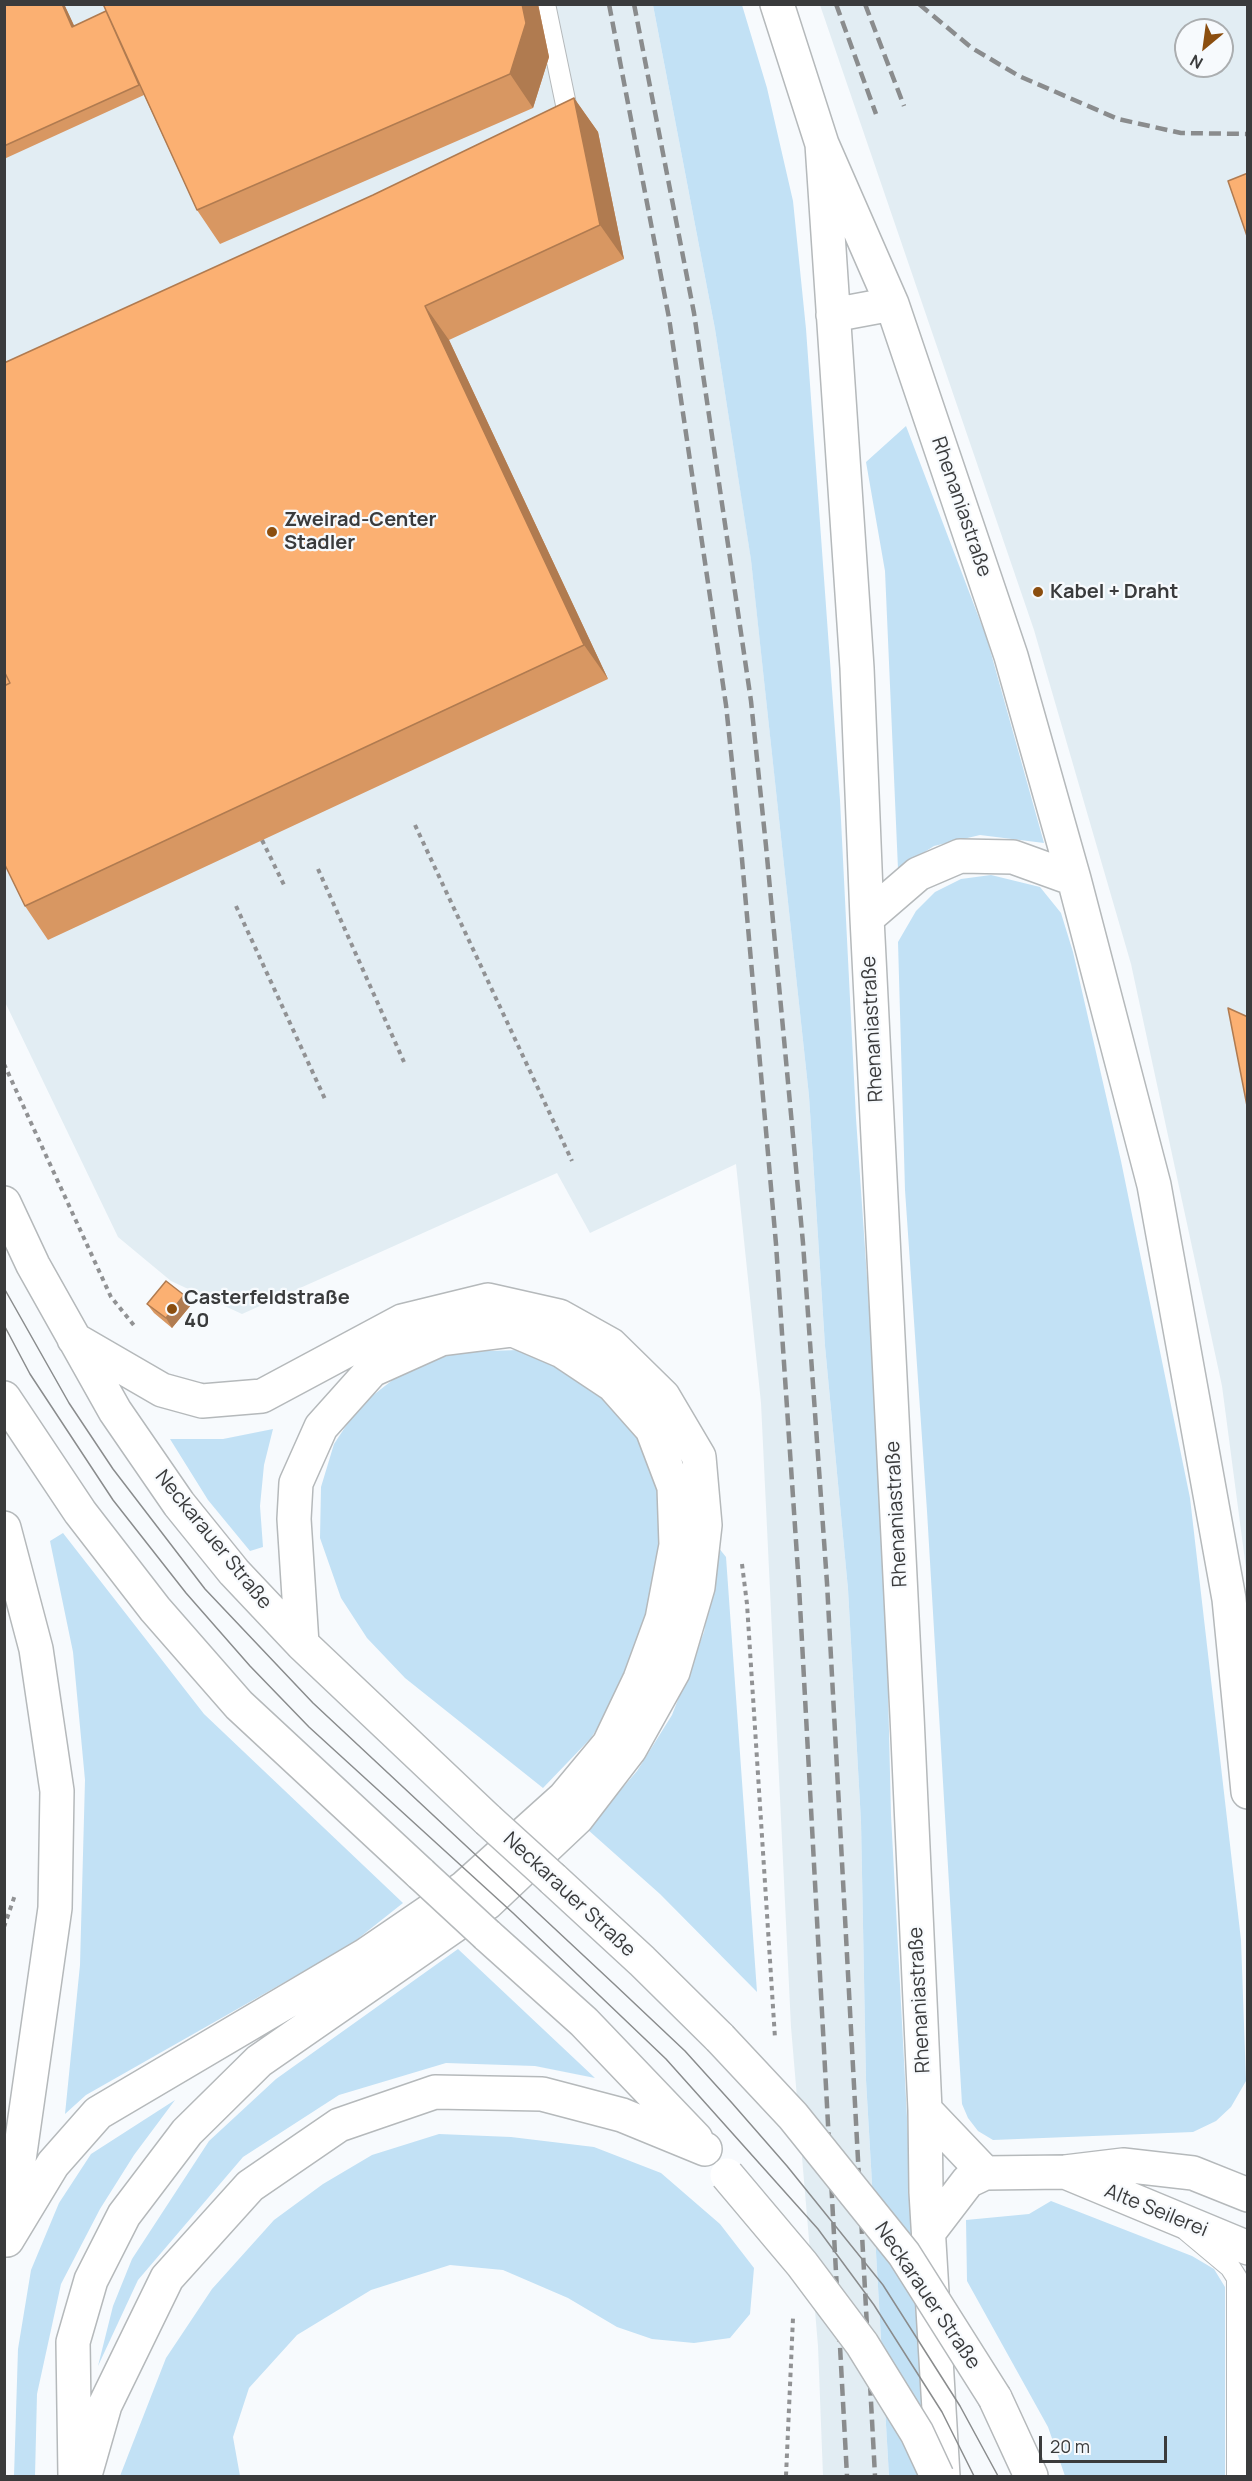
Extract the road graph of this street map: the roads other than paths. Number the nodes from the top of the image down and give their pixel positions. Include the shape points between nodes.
1 (545, 4) edge
2 (777, 4) edge
3 (547, 129) edge
4 (822, 144) junction
5 (892, 304) junction
6 (833, 315) junction
7 (1074, 879) junction
8 (867, 918) junction
9 (4, 1203) edge
10 (74, 1339) junction
11 (4, 1398) edge
12 (4, 1528) edge
13 (302, 1644) junction
14 (1248, 1792) edge
15 (925, 2110) junction
16 (705, 2149) junction
17 (1065, 2172) junction
18 (985, 2173) junction
19 (1248, 2195) edge
20 (1171, 2217) junction
21 (929, 2232) junction
22 (1248, 2248) edge
23 (6, 2250) edge
24 (75, 2476) edge
25 (85, 2476) edge
26 (937, 2476) edge
27 (943, 2476) edge
28 (1031, 2476) edge
29 (1237, 2476) edge

1 - 3 lane via 569,119
2 - 4 main road, Rhenaniastraße
4 - 5 main road, Rhenaniastraße
4 - 6 main road, Rhenaniastraße
5 - 6 main road
5 - 7 main road, Rhenaniastraße via 1011,656
6 - 8 main road, Rhenaniastraße via 857,668
7 - 8 main road via 1013,857 960,856 918,874
7 - 14 main road, Rhenaniastraße via 1154,1185 1229,1599
8 - 15 main road, Rhenaniastraße
9 - 10 main road, Neckarauer Straße
10 - 13 main road, Neckarauer Straße via 115,1411 179,1504 234,1572
10 - 24 main road via 162,1390 202,1401 262,1396 402,1321 488,1300 559,1316 611,1346 663,1396 699,1457 705,1525 698,1587 673,1672 630,1749 577,1818 487,1903 259,2061 187,2132 124,2215 91,2280 73,2342
11 - 16 main road, bridge via 80,1512 154,1609 239,1705 584,2022
12 - 23 main road via 36,1649 57,1791 55,1908
13 - 23 main road via 294,1519 296,1483 321,1427 372,1370 441,1339 513,1330 562,1351 614,1385 652,1429 674,1487 676,1545 662,1619 640,1679 609,1743 564,1798 465,1887 364,1956 98,2113 53,2164
13 - 28 main road, Neckarauer Straße, bridge via 642,1961 793,2116 904,2254 995,2398
15 - 18 main road
15 - 21 main road, Rhenaniastraße
16 - 25 main road via 622,2115 542,2094 435,2092 339,2125 250,2186 167,2278 105,2405
16 - 26 main road, bridge via 802,2264 862,2344 917,2433
17 - 18 main road, Alte Seilerei
17 - 19 main road, Alte Seilerei via 1124,2165 1193,2173
17 - 20 main road, Alte Seilerei
18 - 21 main road via 968,2181
20 - 22 main road, Alte Seilerei
20 - 29 lane via 1230,2267 1237,2278
21 - 27 main road, Rhenaniastraße

